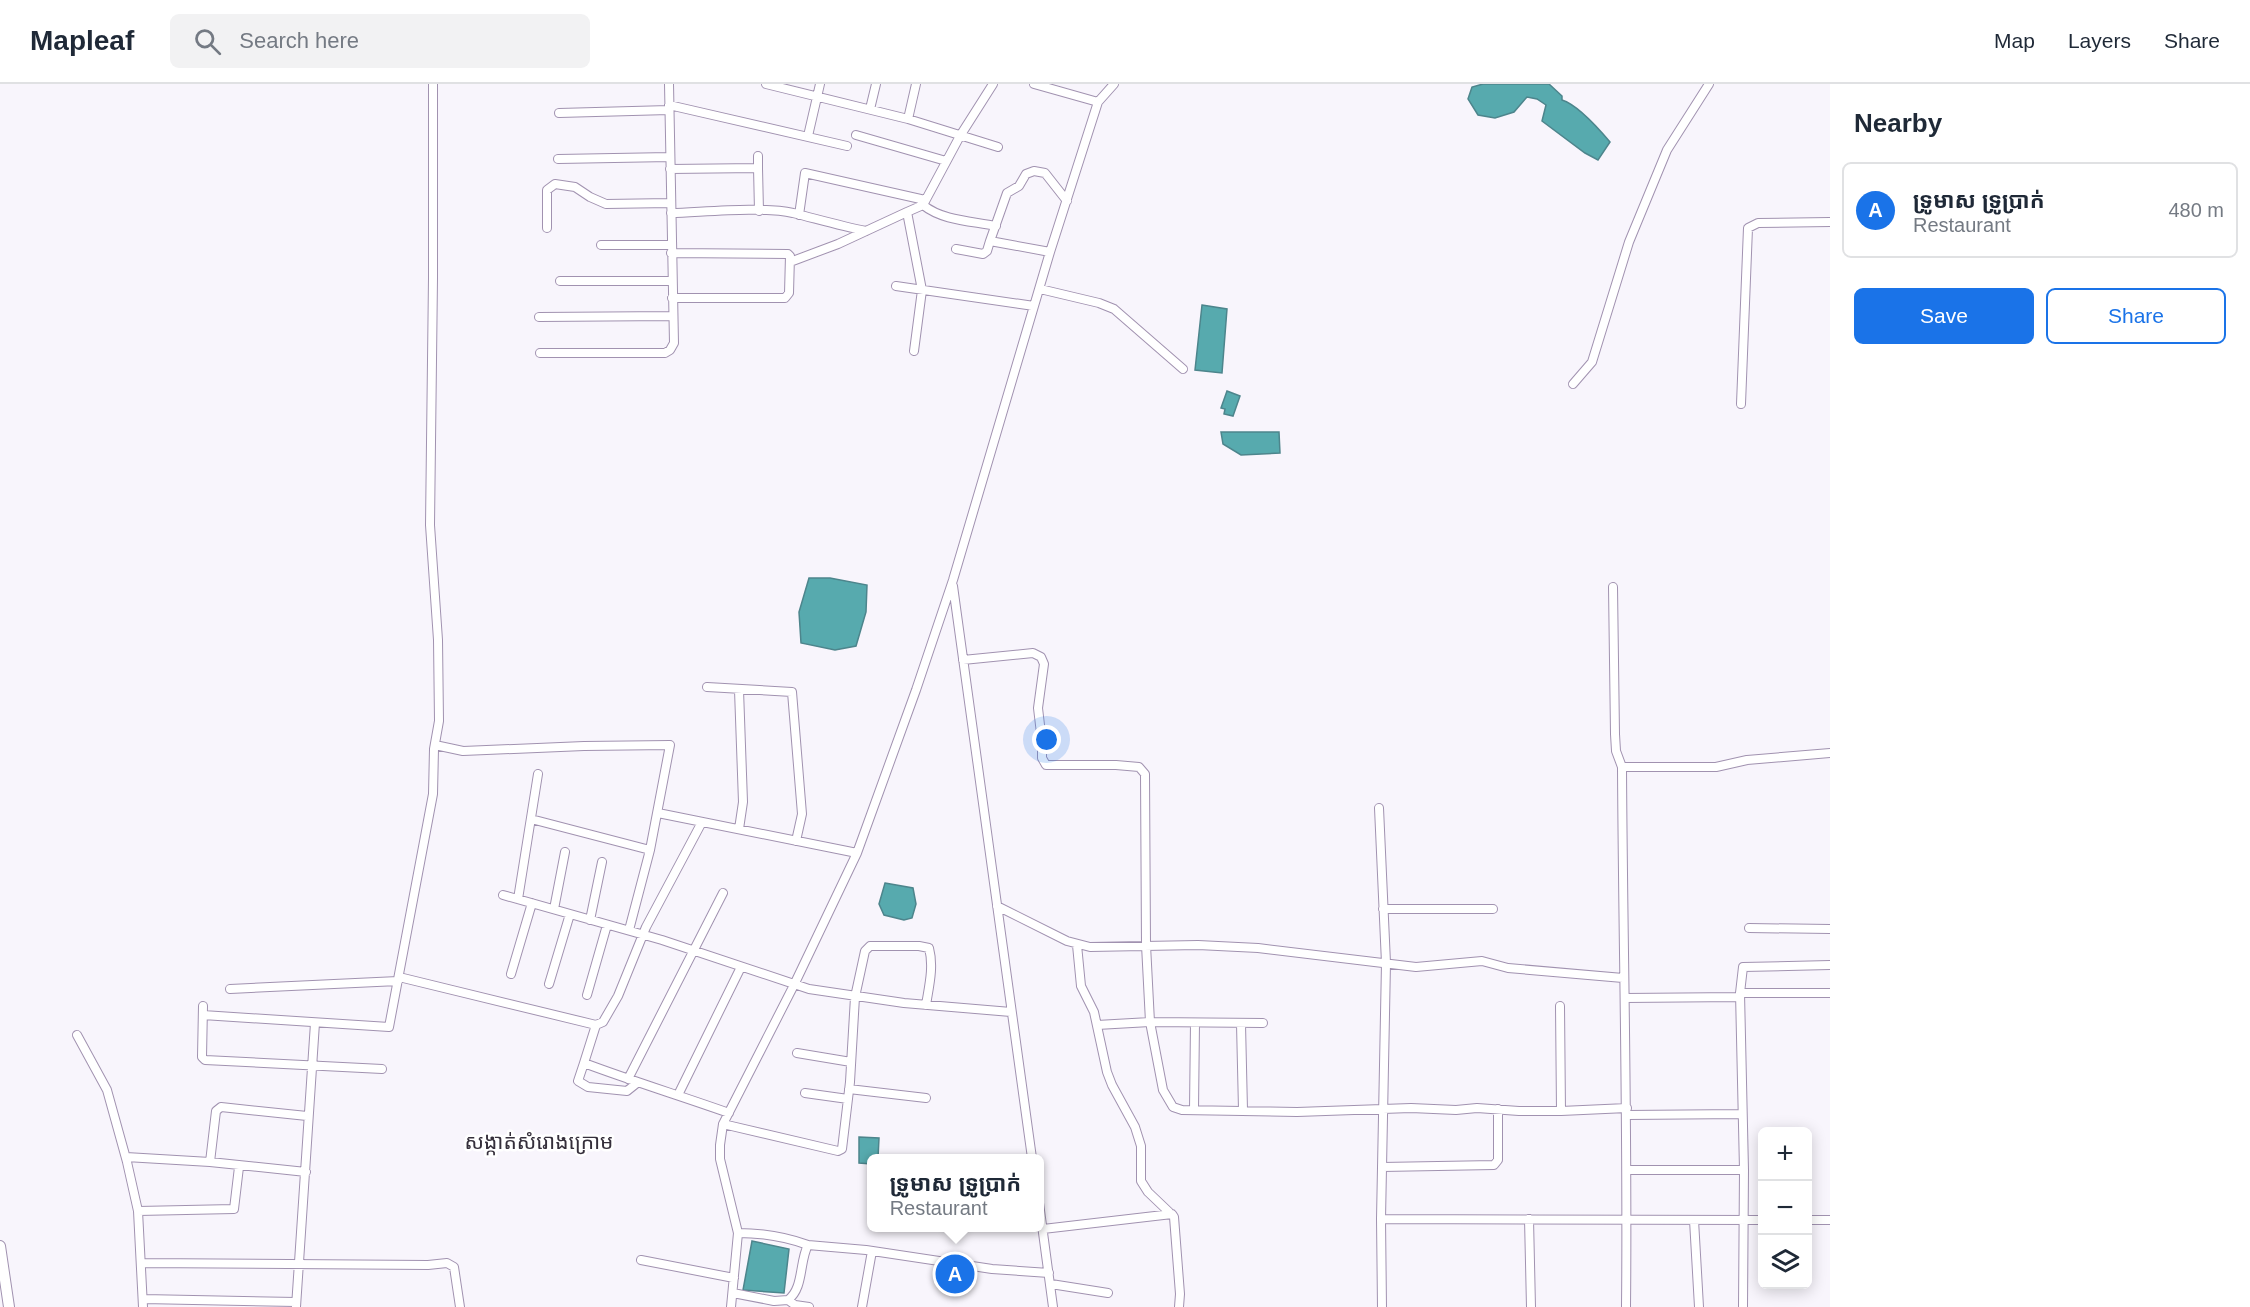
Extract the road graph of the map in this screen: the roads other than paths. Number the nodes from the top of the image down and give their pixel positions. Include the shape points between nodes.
1 (433, 84) edge
2 (669, 84) edge
3 (766, 84) edge
4 (820, 84) edge
5 (876, 84) edge
6 (916, 84) edge
7 (993, 84) edge
8 (1034, 84) edge
9 (1114, 84) edge
10 (1709, 84) edge
11 (817, 96) junction
12 (1098, 102) junction
13 (669, 108) junction
14 (870, 109) junction
15 (559, 112) dead end
16 (908, 119) junction
17 (856, 135) dead end
18 (960, 135) junction
19 (808, 136) junction
20 (847, 146) dead end
21 (998, 147) dead end
22 (758, 156) dead end
23 (670, 158) junction
24 (558, 159) dead end
25 (946, 161) junction
26 (758, 168) junction
27 (670, 169) junction
28 (1067, 201) junction
29 (924, 203) junction
30 (670, 208) junction
31 (759, 211) junction
32 (907, 212) junction
33 (799, 215) junction
34 (1830, 222) edge
35 (996, 226) junction
36 (547, 228) dead end
37 (866, 231) junction
38 (990, 241) junction
39 (601, 245) dead end
40 (671, 249) junction
41 (956, 249) dead end
42 (1050, 252) junction
43 (790, 262) junction
44 (560, 281) dead end
45 (671, 281) junction
46 (896, 286) dead end
47 (1040, 289) junction
48 (922, 290) junction
49 (672, 298) junction
50 (1034, 306) junction
51 (673, 316) junction
52 (539, 317) dead end
53 (914, 351) dead end
54 (540, 353) dead end
55 (1183, 369) dead end
56 (1573, 384) dead end
57 (1741, 404) dead end
58 (952, 580) junction
59 (1613, 587) dead end
60 (963, 660) junction
61 (707, 687) dead end
62 (739, 690) junction
63 (435, 745) junction
64 (1830, 753) edge
65 (1622, 767) junction
66 (538, 774) dead end
67 (1379, 808) dead end
68 (658, 813) junction
69 (531, 819) junction
70 (702, 822) junction
71 (739, 829) junction
72 (796, 841) junction
73 (650, 850) junction
74 (565, 852) dead end
75 (857, 853) junction
76 (602, 862) dead end
77 (723, 893) dead end
78 (503, 895) dead end
79 (518, 899) junction
80 (532, 903) junction
81 (997, 906) junction
82 (554, 909) junction
83 (1383, 909) junction
84 (1493, 909) dead end
85 (570, 914) junction
86 (590, 920) junction
87 (607, 925) junction
88 (1749, 928) dead end
89 (1830, 929) edge
90 (628, 930) junction
91 (644, 935) junction
92 (1077, 945) junction
93 (1146, 945) junction
94 (692, 951) junction
95 (1386, 963) junction
96 (1830, 965) edge
97 (741, 967) junction
98 (511, 974) dead end
99 (1623, 978) junction
100 (399, 979) junction
101 (549, 984) dead end
102 (794, 985) junction
103 (230, 989) dead end
104 (1830, 993) edge
105 (587, 995) dead end
106 (1739, 995) junction
107 (855, 997) junction
108 (1625, 999) junction
109 (926, 1005) junction
110 (1560, 1006) dead end
111 (1011, 1011) junction
112 (1150, 1022) junction
113 (315, 1023) junction
114 (1195, 1023) junction
115 (1263, 1023) dead end
116 (1097, 1024) junction
117 (1241, 1024) junction
118 (596, 1025) junction
119 (77, 1035) dead end
120 (797, 1053) dead end
121 (851, 1062) junction
122 (584, 1063) junction
123 (312, 1066) junction
124 (382, 1070) dead end
125 (633, 1081) junction
126 (849, 1089) junction
127 (805, 1093) dead end
128 (678, 1095) junction
129 (926, 1098) dead end
130 (848, 1099) junction
131 (1194, 1109) junction
132 (1498, 1109) junction
133 (1243, 1110) junction
134 (1383, 1110) junction
135 (1561, 1111) junction
136 (1627, 1111) junction
137 (729, 1113) junction
138 (1742, 1114) junction
139 (307, 1116) junction
140 (723, 1124) junction
141 (1031, 1154) edge
142 (126, 1157) junction
143 (210, 1162) junction
144 (239, 1167) junction
145 (1382, 1167) junction
146 (1627, 1170) junction
147 (1744, 1170) junction
148 (306, 1172) junction
149 (138, 1211) junction
150 (1169, 1212) junction
151 (1381, 1219) junction
152 (1529, 1219) junction
153 (1627, 1220) junction
154 (1694, 1220) junction
155 (1742, 1220) junction
156 (1758, 1220) edge
157 (1812, 1220) edge
158 (1830, 1220) edge
159 (1044, 1229) edge
160 (1043, 1232) edge
161 (738, 1233) junction
162 (808, 1245) junction
163 (0, 1246) edge
164 (872, 1251) junction
165 (641, 1260) dead end
166 (142, 1263) junction
167 (300, 1265) junction
168 (1049, 1274) junction
169 (734, 1278) junction
170 (1051, 1284) junction
171 (733, 1293) junction
172 (1108, 1293) dead end
173 (788, 1299) junction
174 (143, 1303) edge
175 (296, 1304) edge
176 (9, 1307) edge
177 (460, 1307) edge
178 (731, 1307) edge
179 (809, 1307) edge
180 (862, 1307) edge
181 (1053, 1307) edge
182 (1179, 1307) edge
183 (1382, 1307) edge
184 (1531, 1307) edge
185 (1626, 1307) edge
186 (1699, 1307) edge
187 (1743, 1307) edge

1 - 63 street via 430,525 440,722
2 - 13 street
3 - 11 street
4 - 11 street
5 - 14 street
6 - 16 street
7 - 18 street
8 - 12 street
9 - 12 street
10 - 56 street via 1667,150 1629,242 1592,363
11 - 14 street
11 - 19 street
12 - 28 street
13 - 15 street
13 - 19 street
13 - 23 street
14 - 16 street
16 - 18 street
17 - 25 street
18 - 21 street
18 - 25 street
19 - 20 street
22 - 26 street
23 - 24 street
23 - 27 street
25 - 29 street
26 - 27 street
26 - 31 street
27 - 30 street
28 - 35 street via 1045,173 1034,171 1006,193
28 - 42 street
29 - 32 street
29 - 33 street via 805,173
29 - 35 street via 944,217
30 - 31 street
30 - 36 street via 606,204 575,187 555,184 547,190
30 - 40 street
31 - 33 street
32 - 37 street
32 - 48 street
33 - 37 street
34 - 57 street via 1758,223 1748,228
35 - 38 street
37 - 43 street
38 - 41 street via 983,254
38 - 42 street
39 - 40 street
40 - 43 street via 789,254
40 - 45 street
42 - 47 street
43 - 49 street via 789,293 785,298
44 - 45 street
45 - 49 street
46 - 48 street
47 - 50 street
47 - 55 street via 1114,309
48 - 50 street
48 - 53 street
49 - 51 street
50 - 58 street
51 - 52 street
51 - 54 street via 674,343 665,353
58 - 60 street
58 - 75 street
59 - 65 street via 1615,734
60 - 81 street
60 - 93 street via 1033,653 1041,657 1044,664 1038,708 1046,765 1139,767 1144,774
61 - 62 street
62 - 71 street via 743,802
62 - 72 street via 792,692 802,814
63 - 68 street via 463,751 670,745
63 - 100 street via 433,794
64 - 65 street via 1747,760 1716,767
65 - 99 street
66 - 69 street
67 - 83 street
68 - 70 street
68 - 73 street
69 - 73 street
69 - 79 street
70 - 71 street
70 - 91 street
71 - 72 street
72 - 75 street
73 - 90 street
74 - 82 street
75 - 102 street
76 - 86 street
77 - 94 street
78 - 79 street
79 - 80 street
80 - 82 street
80 - 98 street
81 - 92 street
81 - 111 street
82 - 85 street
83 - 84 street
83 - 95 street
85 - 86 street
85 - 101 street
86 - 87 street
87 - 90 street
87 - 105 street
88 - 89 street
90 - 91 street
91 - 94 street
91 - 118 street via 618,996 603,1023
92 - 93 street
92 - 116 street via 1081,986
93 - 95 street via 1258,948
93 - 112 street
94 - 97 street
94 - 125 street
95 - 99 street via 1422,967 1482,961 1508,968
95 - 134 street
96 - 106 street via 1743,967
97 - 102 street
97 - 128 street
99 - 108 street
100 - 103 street
100 - 113 street via 389,1027
100 - 118 street
102 - 107 street
102 - 137 street
104 - 106 street
106 - 108 street
106 - 138 street
107 - 109 street
107 - 109 street via 862,960 870,946 919,946 929,948 931,957
107 - 121 street
108 - 136 street
109 - 111 street
110 - 135 street
111 - 141 street
112 - 114 street
112 - 116 street
112 - 131 street via 1168,1101 1176,1109
113 - 123 street
113 - 123 street via 203,1010 205,1060
114 - 117 street
114 - 131 street
115 - 117 street
116 - 150 street via 1112,1086 1141,1146 1141,1181
117 - 133 street
118 - 122 street
119 - 142 street via 107,1090
120 - 121 street
121 - 126 street
122 - 125 street
122 - 125 street via 578,1081 588,1087 627,1091
123 - 124 street
123 - 139 street
125 - 128 street
126 - 129 street
126 - 130 street
127 - 130 street
128 - 137 street
130 - 140 street via 842,1149 838,1152
131 - 133 street
132 - 134 street
132 - 135 street
132 - 145 street via 1498,1160 1494,1165
133 - 134 street
134 - 145 street
135 - 136 street
136 - 138 street
136 - 146 street
137 - 140 street
138 - 147 street
139 - 143 street via 221,1107 216,1111
139 - 148 street
140 - 161 street via 720,1159
142 - 143 street
142 - 149 street
143 - 144 street
144 - 148 street
144 - 149 street via 234,1209
145 - 151 street
146 - 147 street
146 - 153 street
147 - 155 street
148 - 167 street
149 - 166 street
150 - 159 street
150 - 182 street via 1174,1217
151 - 152 street
151 - 183 street
152 - 153 street
152 - 184 street
153 - 154 street
153 - 185 street
154 - 155 street
154 - 186 street
155 - 156 street
155 - 187 street
157 - 158 street
160 - 168 street
161 - 162 street
161 - 169 street
162 - 164 street
162 - 173 street via 796,1291
163 - 176 main road
164 - 168 street
164 - 180 street
165 - 169 street
166 - 167 street
166 - 174 street
167 - 175 street
167 - 177 street via 447,1263 454,1267
168 - 170 street
169 - 171 street
170 - 172 street
170 - 181 street
171 - 173 street via 774,1301
171 - 178 street
173 - 179 street via 795,1305
174 - 175 street

